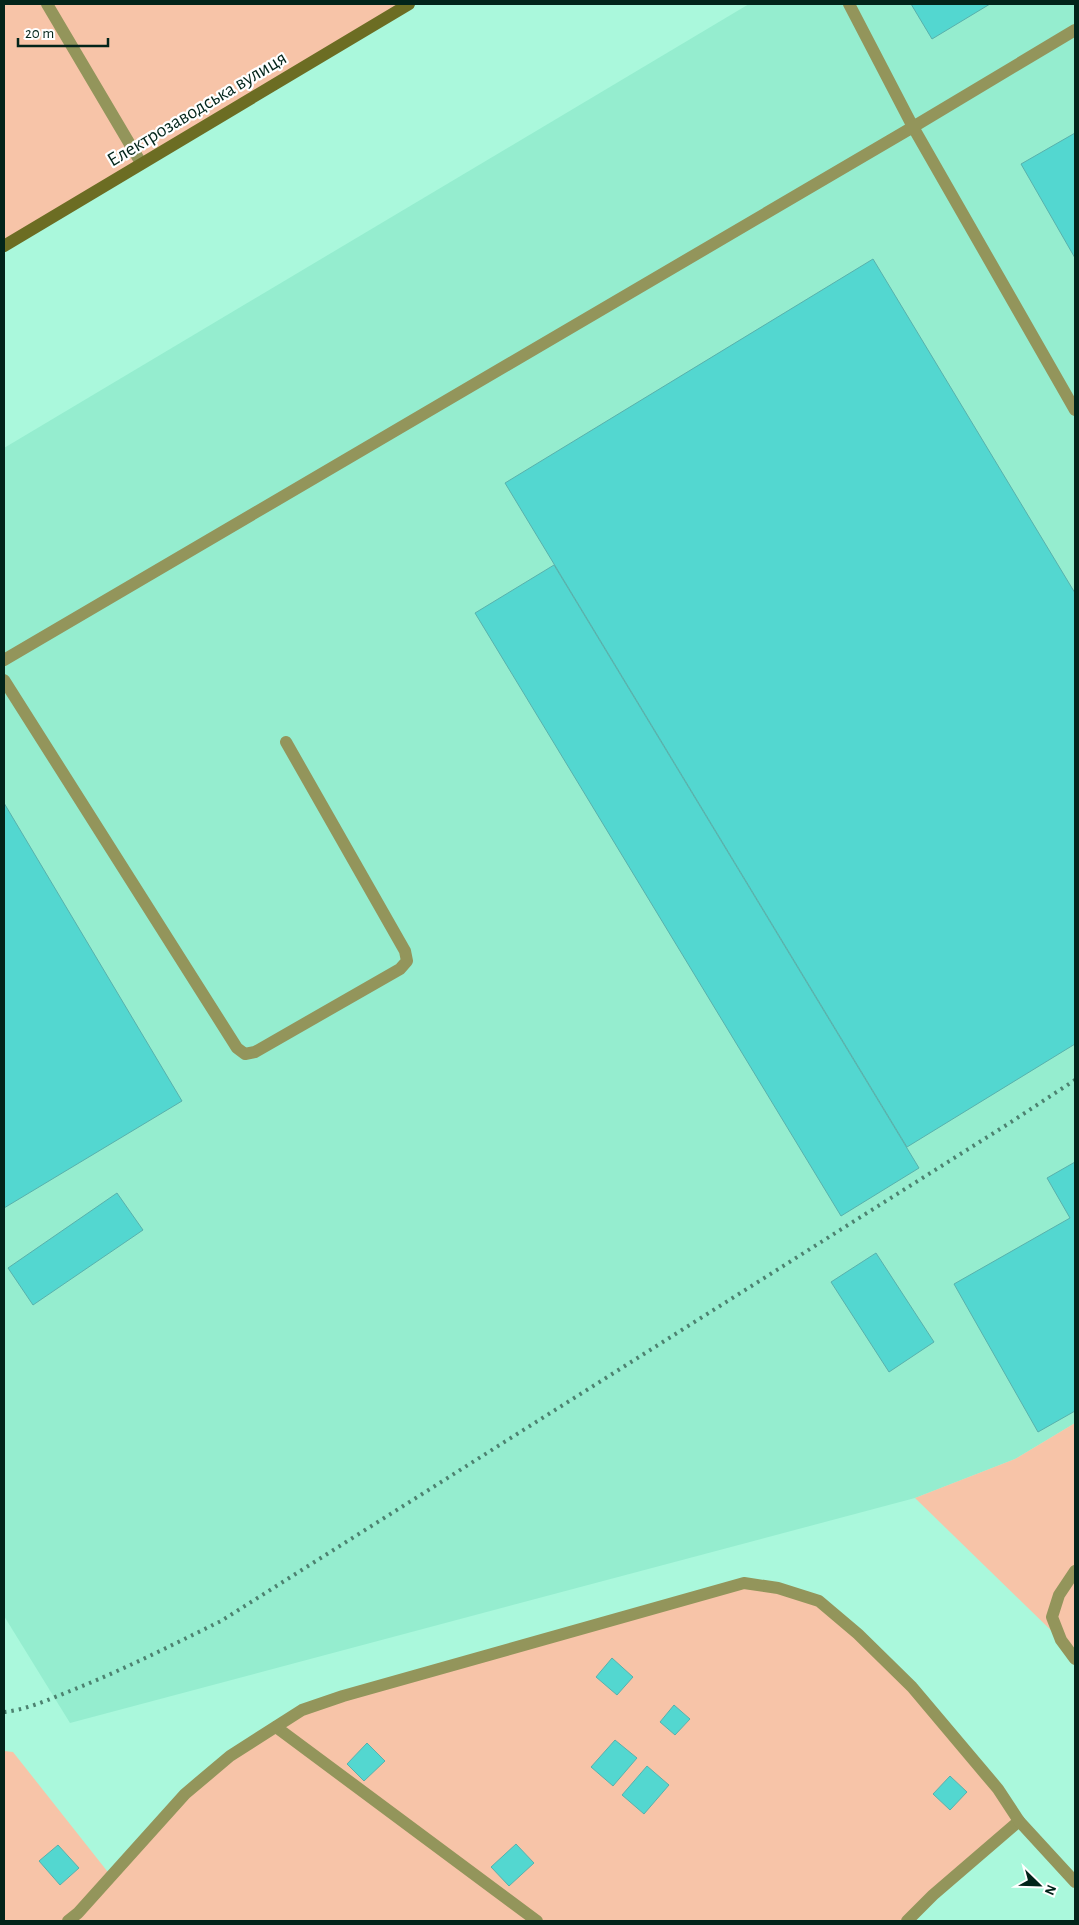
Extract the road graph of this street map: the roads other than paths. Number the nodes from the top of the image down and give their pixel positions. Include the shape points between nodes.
1 (47, 4) edge
2 (409, 4) edge
3 (849, 4) edge
4 (1075, 30) edge
5 (913, 127) junction
6 (142, 163) junction
7 (4, 246) edge
8 (1075, 410) edge
9 (4, 660) edge
10 (4, 680) edge
11 (286, 742) dead end
12 (1075, 1571) edge
13 (1075, 1659) edge
14 (276, 1728) junction
15 (1019, 1821) junction
16 (1075, 1882) edge
17 (82, 1917) edge
18 (68, 1921) edge
19 (537, 1921) edge
20 (907, 1921) edge

1 - 6 street
2 - 6 main road, Електрозаводська вулиця
3 - 5 street
4 - 5 street
5 - 8 street
5 - 9 street
6 - 7 main road, Електрозаводська вулиця
10 - 11 street via 236,1048 245,1054 255,1052 400,970 407,961 405,951
12 - 13 street via 1059,1594 1052,1617 1061,1640
14 - 15 street via 302,1710 343,1696 744,1583 778,1588 819,1601 858,1634 912,1687 998,1789
14 - 17 street via 230,1756 186,1794
14 - 19 street
15 - 16 street
15 - 20 street
17 - 18 street

